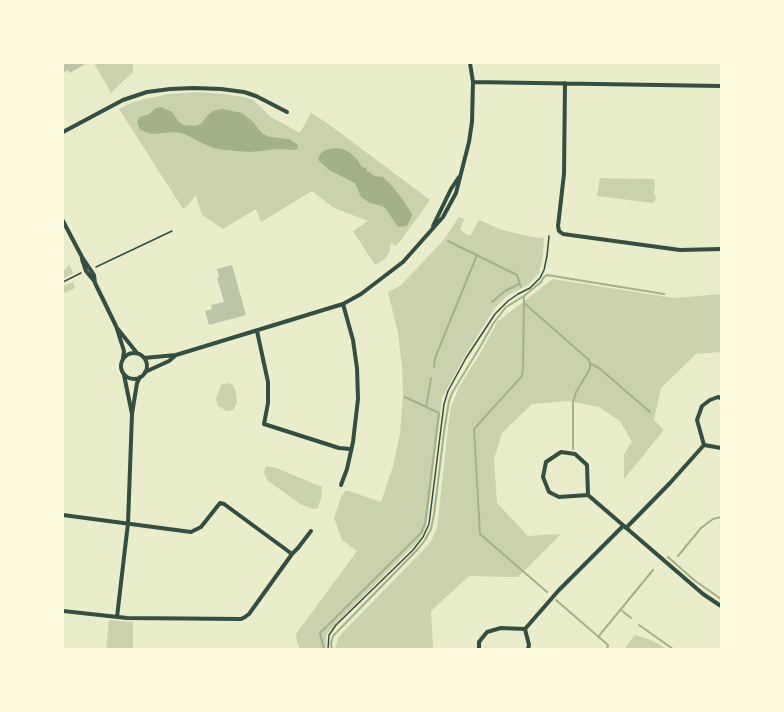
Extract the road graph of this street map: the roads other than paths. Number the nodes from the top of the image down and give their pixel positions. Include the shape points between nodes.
1 (470, 63) edge
2 (473, 82) junction
3 (565, 83) junction
4 (721, 86) edge
5 (287, 112) dead end
6 (63, 132) edge
7 (460, 175) junction
8 (63, 221) edge
9 (432, 228) junction
10 (721, 249) edge
11 (82, 256) junction
12 (95, 283) junction
13 (343, 304) junction
14 (116, 326) junction
15 (257, 331) junction
16 (137, 353) junction
17 (176, 355) junction
18 (124, 358) junction
19 (144, 358) junction
20 (145, 372) junction
21 (124, 374) junction
22 (140, 377) junction
23 (721, 398) edge
24 (132, 414) junction
25 (704, 445) junction
26 (721, 448) edge
27 (350, 449) junction
28 (341, 485) dead end
29 (588, 495) junction
30 (63, 515) edge
31 (128, 523) junction
32 (625, 527) junction
33 (311, 531) dead end
34 (292, 554) junction
35 (721, 606) edge
36 (63, 611) edge
37 (117, 617) junction
38 (525, 629) junction
39 (479, 649) edge
40 (528, 649) edge

1 - 2 street
2 - 3 street
2 - 7 street via 472,122
3 - 4 street
3 - 10 street via 564,174 559,231 563,234 680,250
5 - 6 street via 264,99 244,92 170,89 147,92 123,100
7 - 9 street
7 - 9 street via 451,204 444,217
8 - 11 street
9 - 13 street via 403,262 362,294
11 - 12 street via 86,271
11 - 12 street via 91,268
12 - 14 street
13 - 15 street
13 - 27 street via 353,340 357,368 358,399
14 - 16 street
14 - 18 street
15 - 17 street
15 - 27 street via 268,382 264,424 339,448
16 - 18 street via 130,353
16 - 19 street
17 - 19 street
17 - 20 street
18 - 21 street via 121,366
19 - 20 street via 147,365
20 - 22 street
21 - 22 street via 132,378
21 - 24 street
22 - 24 street
23 - 25 street via 710,400 702,406 697,420
24 - 31 street
25 - 26 street
25 - 32 street
27 - 28 street
29 - 29 street via 587,465 575,454 561,452 546,462 543,477 549,492 559,497
29 - 32 street
30 - 31 street
31 - 34 street via 191,532 201,527 220,503
31 - 37 street
32 - 35 street via 703,594
32 - 38 street via 565,584
33 - 34 street
34 - 37 street via 249,614 241,619
36 - 37 street
38 - 39 street via 501,628 487,632 479,642
38 - 40 street

